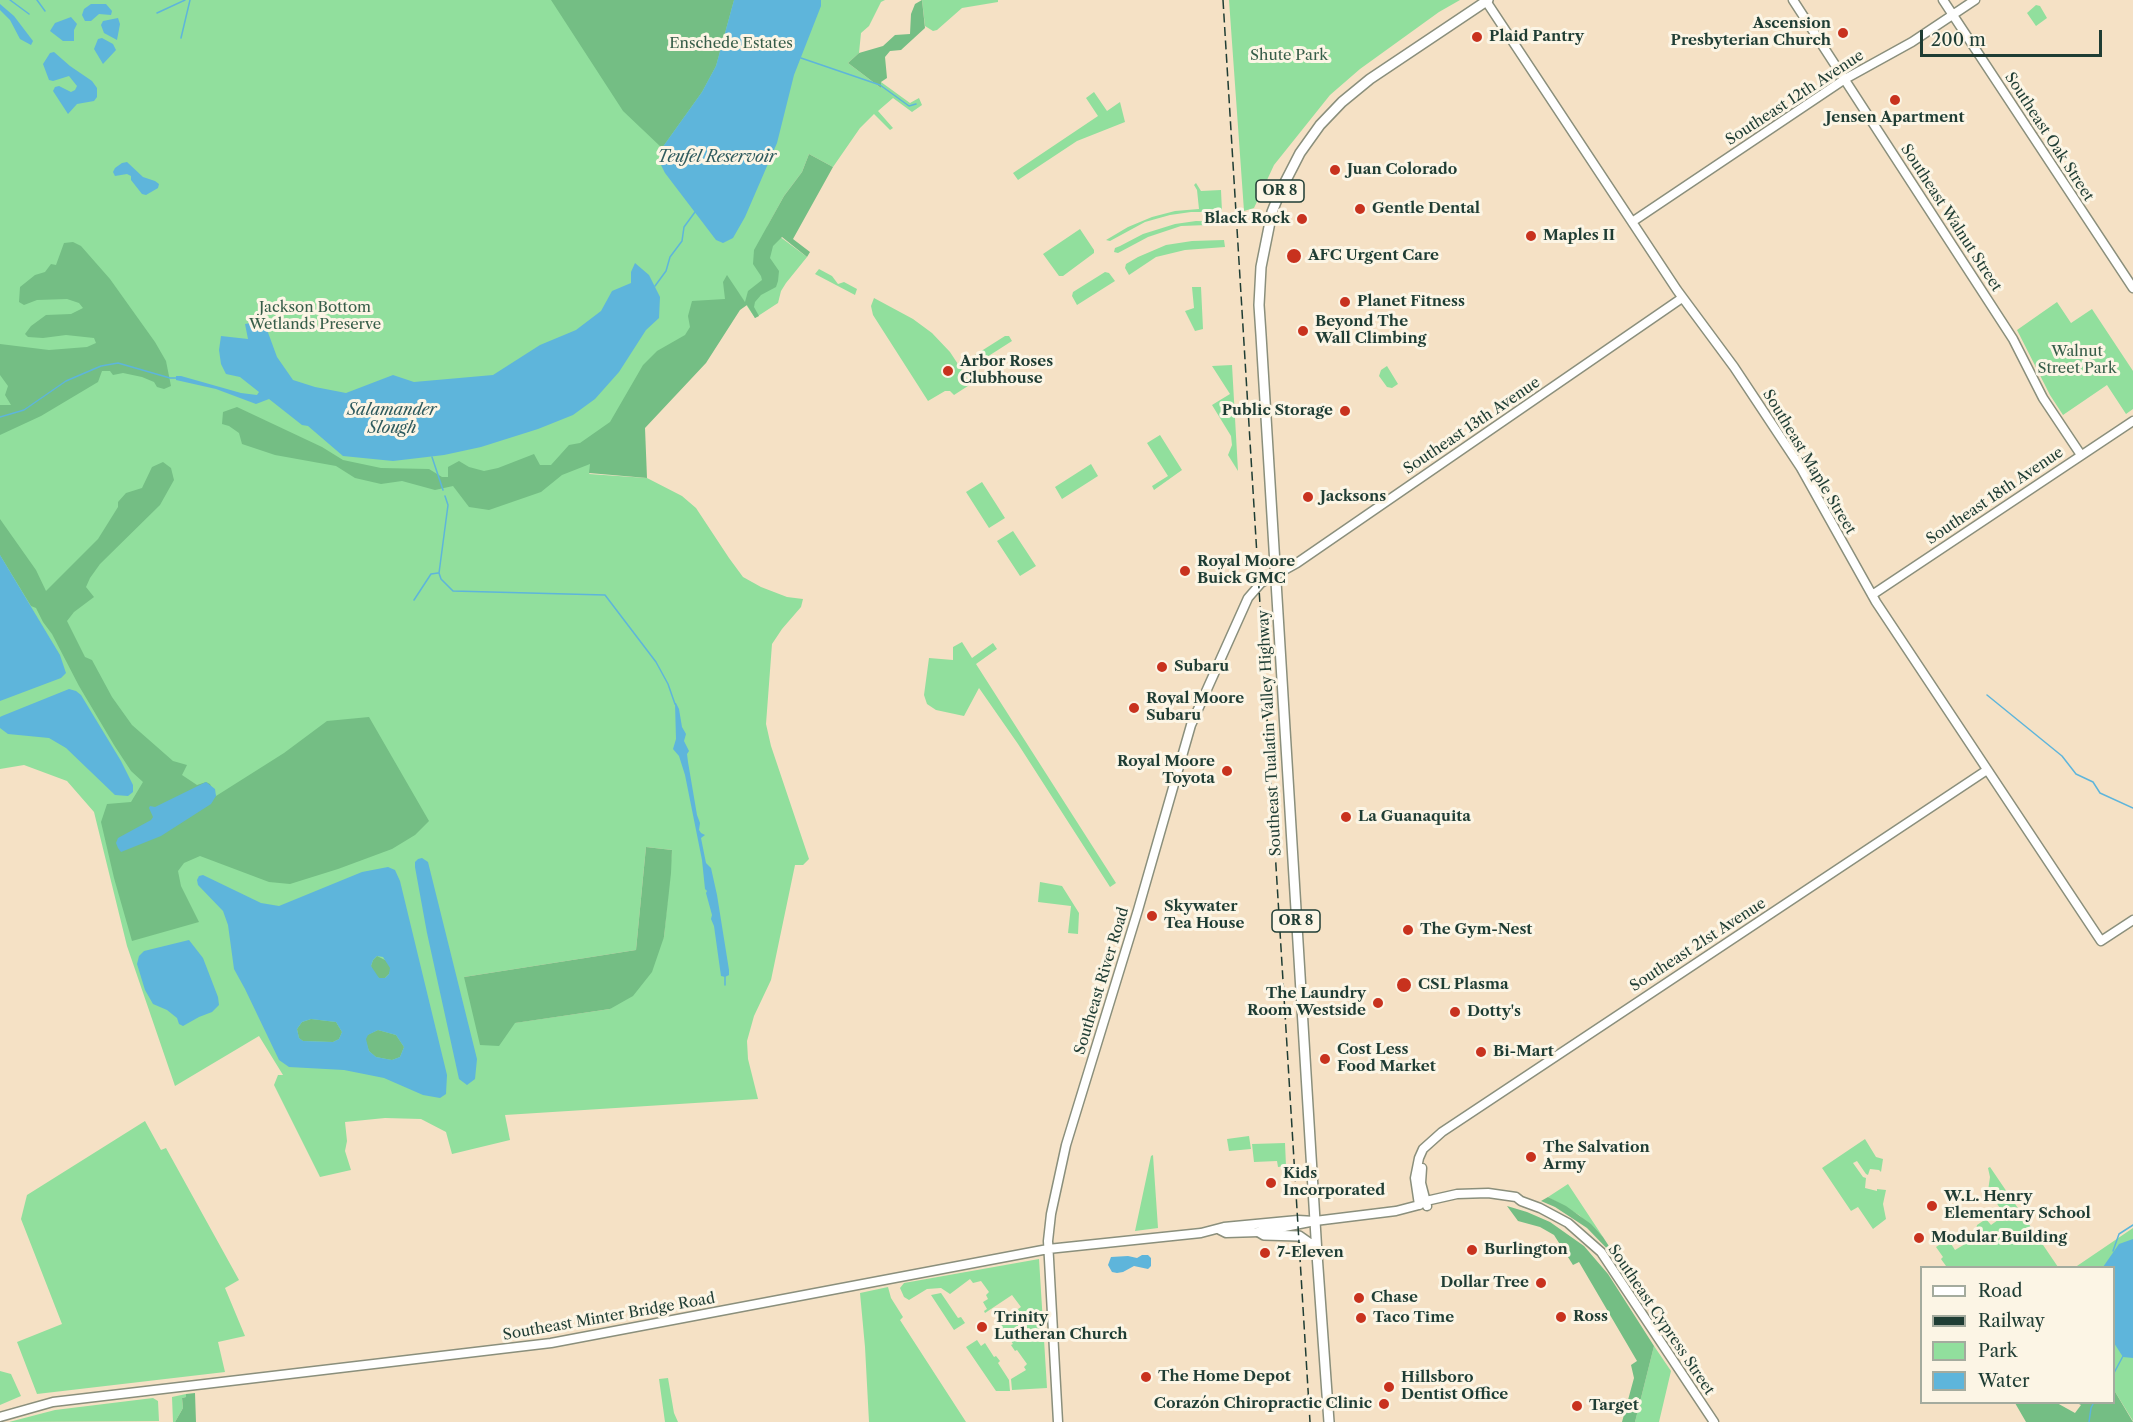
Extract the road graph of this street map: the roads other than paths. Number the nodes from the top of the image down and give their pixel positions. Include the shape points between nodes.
1 (1793, 0) edge
2 (1943, 0) edge
3 (1975, 0) edge
4 (1487, 1) edge
5 (1953, 15) junction
6 (1845, 79) junction
7 (1632, 222) junction
8 (2133, 288) edge
9 (1682, 298) junction
10 (2133, 420) edge
11 (2081, 455) junction
12 (1276, 576) junction
13 (1872, 595) junction
14 (1987, 770) junction
15 (2133, 920) edge
16 (1424, 1204) junction
17 (1315, 1221) junction
18 (1220, 1230) junction
19 (1259, 1232) junction
20 (1048, 1249) junction
21 (1317, 1254) junction
22 (0, 1416) edge
23 (1058, 1422) edge
24 (1329, 1422) edge
25 (1714, 1422) edge

1 - 6 street, Southeast Walnut Street
2 - 5 street, Southeast Oak Street
3 - 5 street, Southeast 12th Avenue
4 - 7 street, Southeast Maple Street
4 - 12 main road, Southeast Tualatin Valley Highway / OR 8 via 1370,79 1334,110 1300,153 1272,212 1261,266 1259,305
5 - 6 street, Southeast 12th Avenue
5 - 8 street, Southeast Oak Street
6 - 7 street, Southeast 12th Avenue
6 - 11 street, Southeast Walnut Street via 2013,339 2043,398
7 - 9 street, Southeast Maple Street
9 - 12 street, Southeast 13th Avenue
9 - 13 street, Southeast Maple Street via 1734,367 1801,468
10 - 11 street, Southeast 18th Avenue
11 - 13 street, Southeast 18th Avenue
12 - 17 main road, Southeast Tualatin Valley Highway / OR 8
12 - 20 street, Southeast River Road via 1261,582 1248,598 1191,725 1066,1145 1051,1214
13 - 14 street, Southeast Maple Street
14 - 15 street, Southeast Maple Street via 2101,941
14 - 16 street, Southeast 21st Avenue via 1442,1132 1423,1149 1416,1172 1416,1185
16 - 17 street, Southeast Cypress Street
16 - 25 street, Southeast Cypress Street via 1457,1194 1488,1193 1516,1197 1568,1223 1601,1252
17 - 18 street, Southeast Minter Bridge Road
17 - 19 street, Southeast Minter Bridge Road
17 - 21 main road, Southeast Tualatin Valley Highway / OR 8
18 - 19 street, Southeast Minter Bridge Road
18 - 20 street, Southeast Minter Bridge Road
19 - 21 main road via 1299,1236
20 - 22 street, Southeast Minter Bridge Road via 551,1343 76,1399
20 - 23 street, Southeast River Road
21 - 24 main road, Southeast Tualatin Valley Highway / OR 8

